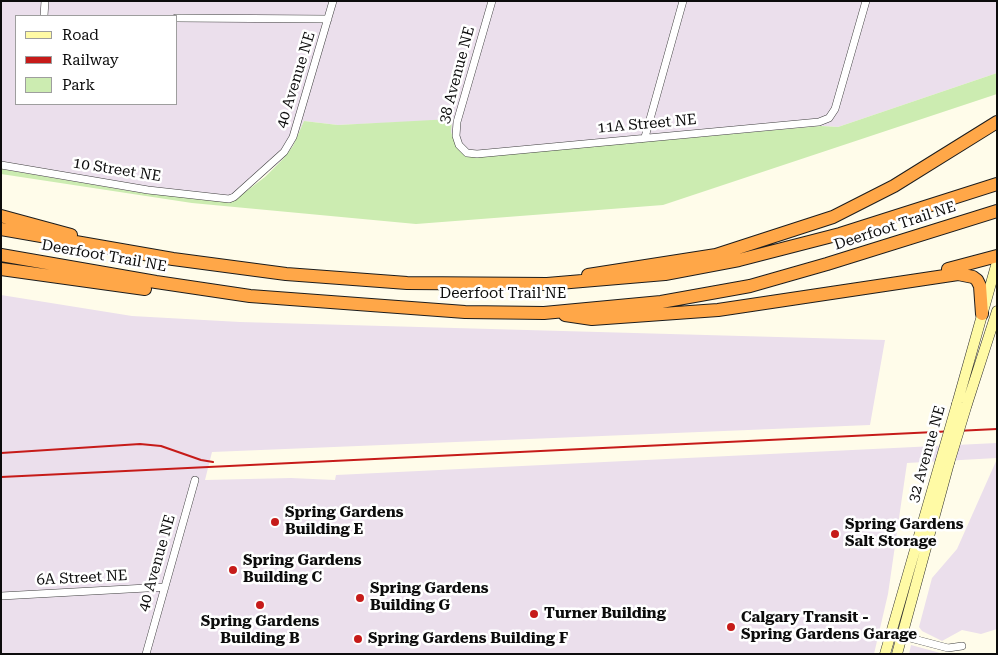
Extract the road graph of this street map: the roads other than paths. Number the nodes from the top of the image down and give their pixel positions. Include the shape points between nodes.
1 (45, 1) edge
2 (333, 1) edge
3 (492, 1) edge
4 (683, 1) edge
5 (866, 1) edge
6 (44, 15) edge
7 (178, 18) edge
8 (328, 19) junction
9 (994, 126) edge
10 (645, 138) junction
11 (467, 153) joint
12 (1, 165) edge
13 (997, 184) edge
14 (229, 199) joint
15 (997, 211) edge
16 (1, 216) edge
17 (1, 229) edge
18 (104, 248) junction
19 (1, 255) edge
20 (997, 256) edge
21 (997, 262) edge
22 (1, 268) edge
23 (546, 284) junction
24 (848, 292) junction
25 (250, 296) junction
26 (997, 311) edge
27 (544, 313) junction
28 (982, 314) junction
29 (962, 404) junction
30 (945, 463) junction
31 (195, 480) dead end
32 (165, 587) junction
33 (1, 596) edge
34 (891, 633) junction
35 (902, 636) junction
36 (962, 646) dead end
37 (146, 654) edge
38 (885, 654) edge
39 (897, 654) edge

1 - 6 street
2 - 8 street, 40 Avenue NE
3 - 11 street, 38 Avenue NE via 457,122 456,136
4 - 10 street
5 - 10 street, 11A Street NE via 835,109 829,118
7 - 8 street
8 - 14 street, 40 Avenue NE via 293,137 284,152
9 - 23 highway via 894,186 833,217 716,255
10 - 11 street, 11A Street NE
12 - 14 street, 10 Street NE via 148,190
13 - 23 highway, Deerfoot Trail NE via 840,234 739,260 665,274
15 - 27 highway, Deerfoot Trail NE via 750,286 661,302
16 - 18 highway via 62,232
17 - 18 highway, Deerfoot Trail NE
18 - 23 highway, Deerfoot Trail NE via 286,274 407,283
19 - 25 highway, Deerfoot Trail NE
20 - 24 highway
21 - 28 main road, 32 Avenue NE
22 - 25 highway via 155,290
24 - 27 highway via 718,310 602,319
24 - 28 highway via 966,275 973,277 980,286
25 - 27 highway, Deerfoot Trail NE via 456,311
26 - 29 main road, 32 Avenue NE
28 - 29 main road, 32 Avenue NE
29 - 30 main road, 32 Avenue NE, bridge
30 - 34 main road, 32 Avenue NE
30 - 35 main road, 32 Avenue NE
31 - 32 street, 40 Avenue NE
32 - 33 street, 6A Street NE
32 - 37 street, 40 Avenue NE
34 - 35 street
34 - 38 main road, 32 Avenue NE
35 - 36 street via 948,648
35 - 39 main road, 32 Avenue NE

